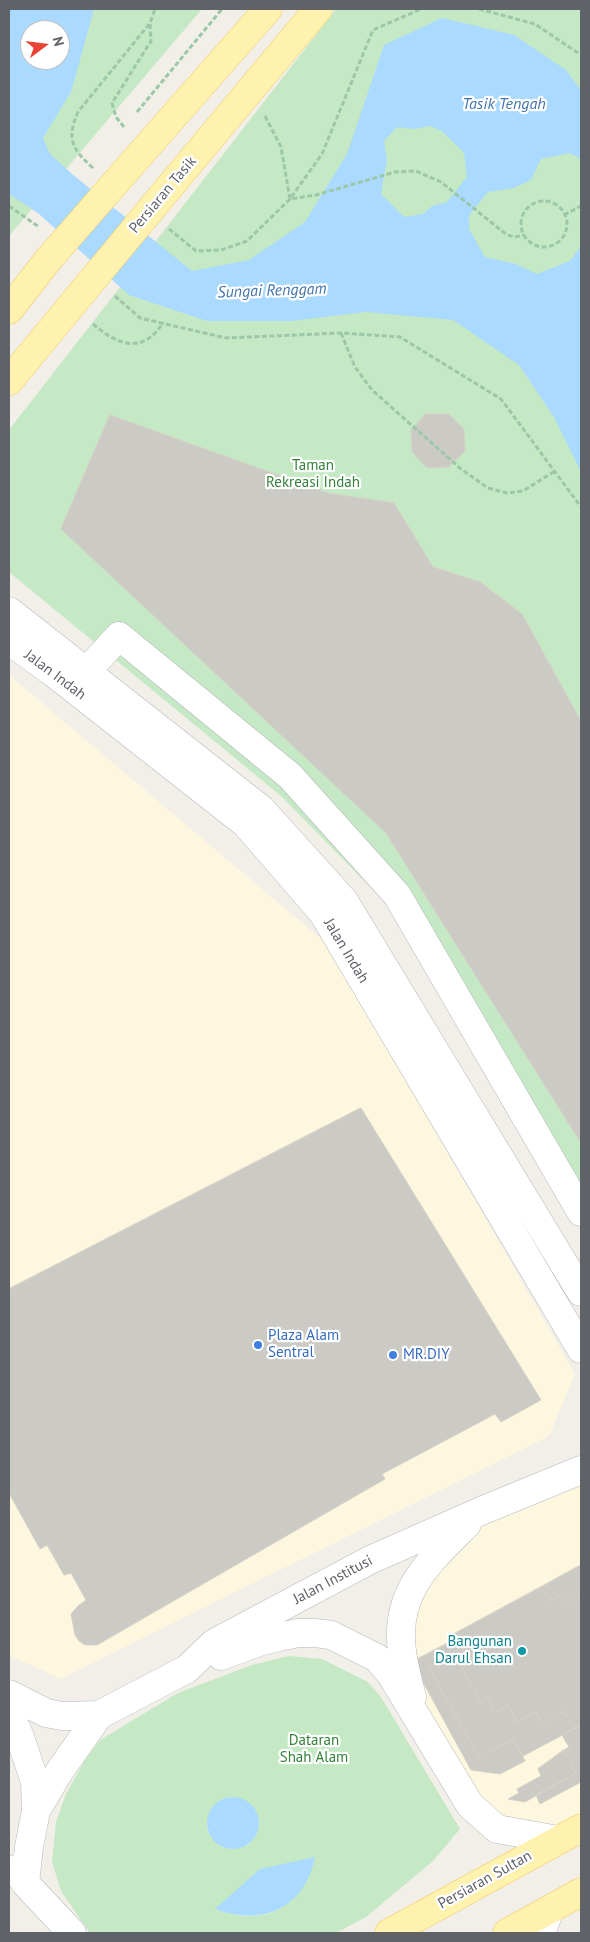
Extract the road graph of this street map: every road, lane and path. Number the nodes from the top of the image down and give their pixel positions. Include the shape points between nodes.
1 (155, 9) edge
2 (222, 9) edge
3 (268, 9) edge
4 (318, 9) edge
5 (421, 9) edge
6 (479, 9) edge
7 (150, 23) junction
8 (581, 55) edge
9 (251, 89) junction
10 (136, 112) dead end
11 (130, 120) dead end
12 (124, 127) junction
13 (119, 134) dead end
14 (100, 173) dead end
15 (290, 199) junction
16 (9, 206) edge
17 (581, 206) edge
18 (564, 215) junction
19 (166, 228) dead end
20 (42, 229) dead end
21 (524, 235) junction
22 (112, 293) dead end
23 (76, 300) junction
24 (9, 310) edge
25 (163, 323) junction
26 (341, 333) junction
27 (9, 381) edge
28 (555, 472) junction
29 (581, 507) edge
30 (9, 611) edge
31 (9, 641) edge
32 (86, 672) junction
33 (581, 1212) edge
34 (581, 1292) edge
35 (581, 1349) edge
36 (581, 1470) edge
37 (481, 1511) junction
38 (188, 1669) junction
39 (9, 1694) edge
40 (9, 1712) edge
41 (99, 1715) junction
42 (416, 1718) junction
43 (36, 1811) junction
44 (570, 1834) edge
45 (9, 1857) edge
46 (25, 1883) junction
47 (581, 1892) edge
48 (546, 1922) edge
49 (72, 1933) edge
50 (389, 1933) edge
51 (506, 1933) edge

1 - 7 path
2 - 10 path
3 - 24 main road, bridge via 48,260
4 - 9 main road, Persiaran Tasik
5 - 15 path via 373,30 322,154
6 - 8 path via 535,24
7 - 12 path via 151,41 112,103 116,117
7 - 14 path via 78,112 71,129 73,142 81,156
9 - 15 path via 281,147
9 - 23 main road, Persiaran Tasik, bridge
11 - 12 path
12 - 13 path
15 - 19 path via 246,241 221,250 196,251
15 - 21 path via 316,195 395,172 416,171 441,182 507,235
16 - 20 path
17 - 18 path
18 - 21 path via 564,233 551,246 533,244
18 - 21 path via 556,204 536,202 523,216
22 - 25 path via 140,318
23 - 25 path via 105,334 122,344 140,344 156,333
23 - 27 main road, Persiaran Tasik
25 - 26 path via 226,338
26 - 28 path via 400,337 501,399
26 - 28 path via 355,367 372,390 461,469 488,488 507,493 523,491
28 - 29 path
30 - 32 street, Jalan Indah
31 - 35 street, Jalan Indah via 246,824 323,913
32 - 33 street via 119,636 290,776 397,895
32 - 34 street, Jalan Indah via 261,809 344,901
36 - 37 street, Jalan Institusi
37 - 38 street, Jalan Institusi via 370,1560 214,1643
37 - 42 street via 433,1557 406,1599 401,1619 402,1650
38 - 41 street, Jalan Institusi
38 - 42 street via 262,1641 298,1633 331,1635 377,1658 390,1673
39 - 41 street, Jalan Institusi via 46,1713
40 - 43 street via 35,1782
41 - 43 street, Jalan Institusi
42 - 44 street via 470,1806 497,1828
43 - 46 street
44 - 50 main road, Persiaran Sultan
45 - 46 street
46 - 49 street
47 - 48 main road
48 - 51 main road

